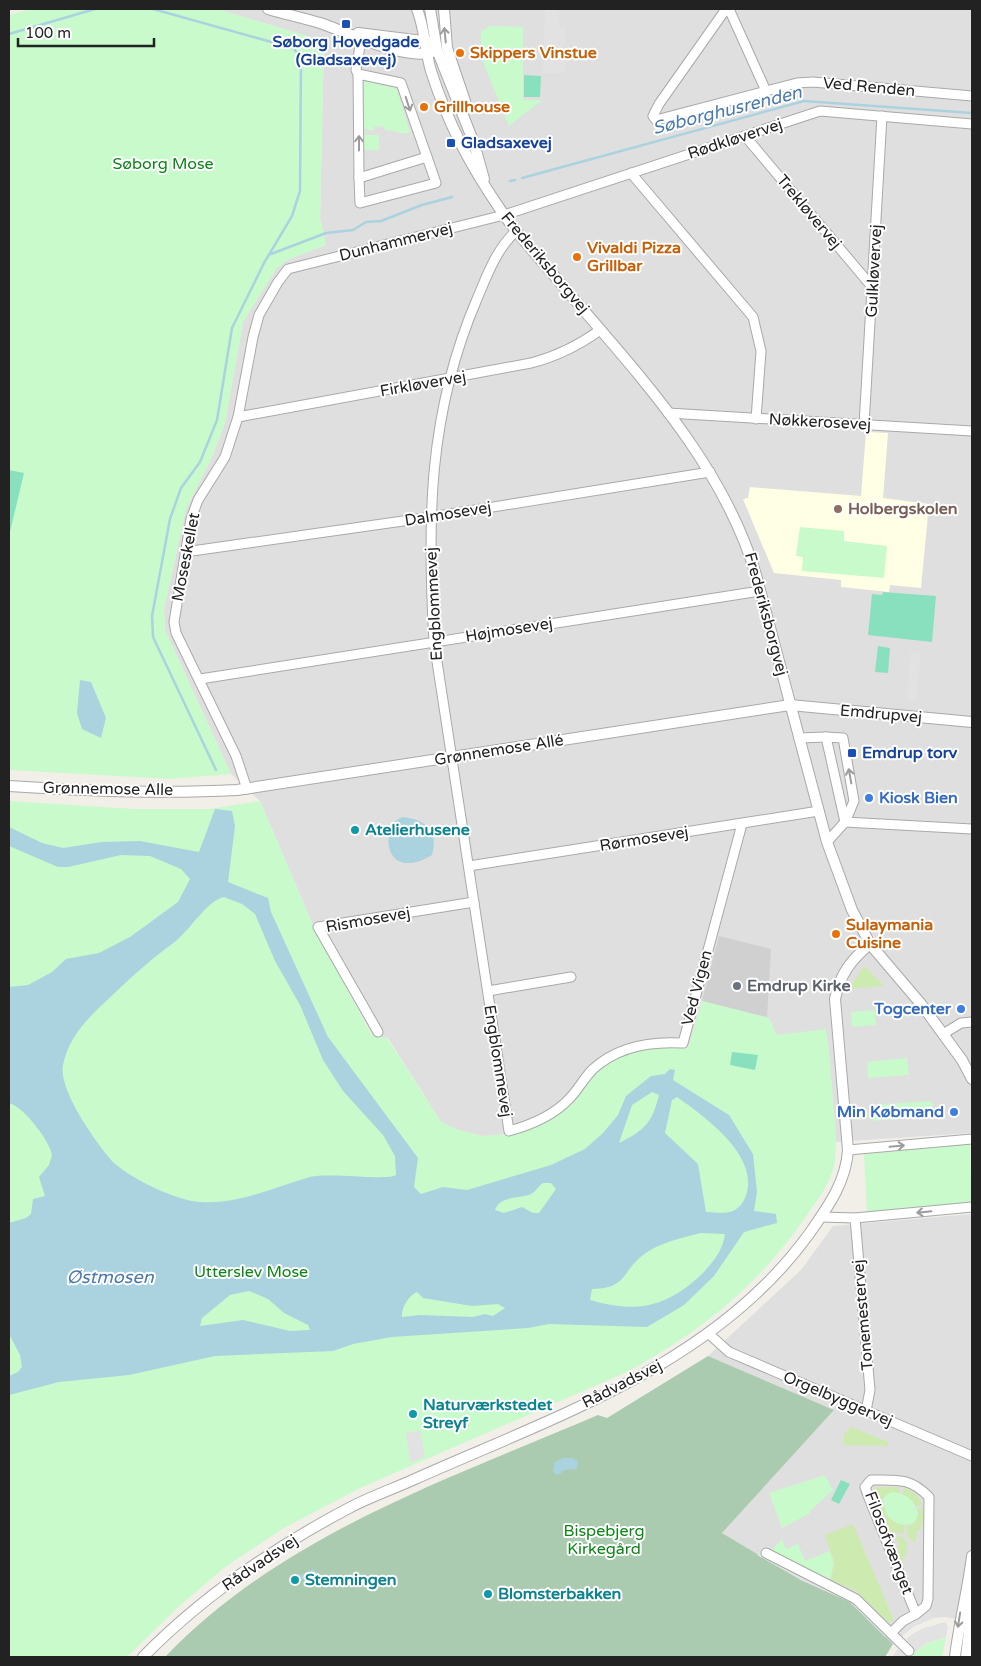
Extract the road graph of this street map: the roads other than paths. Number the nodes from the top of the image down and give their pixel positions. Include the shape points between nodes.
1 (268, 9) edge
2 (420, 9) edge
3 (430, 9) edge
4 (442, 9) edge
5 (728, 9) edge
6 (428, 25) junction
7 (342, 31) junction
8 (361, 40) junction
9 (431, 47) junction
10 (358, 74) junction
11 (766, 91) junction
12 (972, 96) edge
13 (882, 116) junction
14 (972, 124) edge
15 (470, 132) junction
16 (745, 136) junction
17 (427, 157) junction
18 (631, 173) junction
19 (359, 178) junction
20 (486, 186) junction
21 (504, 215) junction
22 (516, 231) junction
23 (288, 269) joint
24 (873, 288) junction
25 (600, 330) junction
26 (449, 380) junction
27 (668, 413) junction
28 (238, 417) junction
29 (756, 419) junction
30 (972, 422) edge
31 (864, 425) junction
32 (972, 431) edge
33 (710, 472) junction
34 (431, 517) junction
35 (185, 552) junction
36 (760, 591) junction
37 (434, 642) junction
38 (200, 680) junction
39 (790, 705) junction
40 (972, 722) edge
41 (826, 737) junction
42 (799, 738) junction
43 (452, 758) junction
44 (9, 786) edge
45 (247, 789) junction
46 (208, 792) joint
47 (819, 811) junction
48 (845, 822) junction
49 (742, 824) junction
50 (972, 829) edge
51 (827, 842) junction
52 (469, 866) junction
53 (474, 902) junction
54 (870, 944) junction
55 (571, 977) dead end
56 (488, 991) junction
57 (972, 1022) edge
58 (378, 1032) dead end
59 (943, 1034) junction
60 (972, 1079) edge
61 (509, 1131) joint
62 (972, 1139) edge
63 (848, 1150) junction
64 (972, 1207) edge
65 (821, 1217) junction
66 (855, 1218) junction
67 (709, 1334) junction
68 (866, 1411) junction
69 (972, 1456) edge
70 (766, 1553) dead end
71 (972, 1556) edge
72 (968, 1584) junction
73 (916, 1614) junction
74 (891, 1633) junction
75 (908, 1652) dead end
76 (143, 1657) edge
77 (955, 1657) edge
78 (966, 1657) edge

1 - 7 street
2 - 6 street, Frederiksborgvej
3 - 6 street, Frederiksborgvej
4 - 6 street
15 -> 4 street, Frederiksborgvej via 467,109 447,48
5 - 11 street
5 - 11 street, Ved Renden via 653,116 656,120
6 - 9 street, Frederiksborgvej
7 - 8 street
7 - 9 street
8 - 9 street via 413,53
8 - 10 street
9 - 15 street, Frederiksborgvej
9 - 20 street, Frederiksborgvej via 439,94 464,155
10 -> 17 street via 401,82
19 -> 10 street
11 - 12 street, Ved Renden via 813,82
13 - 14 street, Rødkløvervej
13 - 16 street, Rødkløvervej via 820,111
13 - 24 street, Gulkløvervej
15 - 20 street, Frederiksborgvej
16 - 18 street, Rødkløvervej
16 - 24 street, Trekløvervej
17 - 19 street
17 - 19 street via 436,183 360,203
18 - 21 street, Rødkløvervej
18 - 29 street via 753,318 761,351
20 - 21 street, Frederiksborgvej
21 - 22 street, Frederiksborgvej
21 - 23 street, Dunhammervej
22 - 25 street, Frederiksborgvej
22 - 26 street, Engblommevej via 502,244 495,257 469,318
23 - 28 street, Moseskellet via 259,316
24 - 31 street, Gulkløvervej
25 - 26 street, Firkløvervej via 555,357
25 - 27 street, Frederiksborgvej
26 - 28 street, Firkløvervej
26 - 34 street, Engblommevej via 435,450
27 - 29 street, Nøkkerosevej
27 - 33 street, Frederiksborgvej
28 - 35 street, Moseskellet via 226,457 198,500
29 - 31 street, Nøkkerosevej
30 - 32 street
31 - 32 street, Nøkkerosevej
33 - 34 street, Dalmosevej
33 - 36 street, Frederiksborgvej via 732,509 747,544
34 - 35 street, Dalmosevej
34 - 37 street, Engblommevej
35 - 38 street, Moseskellet via 174,622 176,633
36 - 37 street, Højmosevej
36 - 39 street, Frederiksborgvej
37 - 38 street, Højmosevej
37 - 43 street, Engblommevej
38 - 45 street, Moseskellet via 236,756
39 - 40 street, Emdrupvej
39 - 42 street, Frederiksborgvej
39 - 43 street, Grønnemose Allé
41 - 42 street
41 - 48 street
48 -> 41 street via 854,801 843,738
42 - 47 street, Frederiksborgvej
43 - 45 street, Grønnemose Allé
43 - 52 street, Engblommevej
44 - 46 street, Grønnemose Alle
45 - 46 street, Grønnemose Allé
47 - 49 street, Rørmosevej
47 - 51 street, Frederiksborgvej
48 - 50 street
48 - 51 street
49 - 52 street, Rørmosevej
49 - 61 street, Ved Vigen via 682,1043 642,1044 623,1050 593,1070 569,1100 552,1113 529,1126
51 - 54 street, Frederiksborgvej via 852,910
52 - 53 street, Engblommevej
53 - 56 street, Engblommevej
53 - 58 street, Rismosevej via 318,927
54 - 59 street, Frederiksborgvej
54 - 63 street, Rådvadsvej via 844,969 835,999
55 - 56 street, Engblommevej
56 - 61 street, Engblommevej
57 - 59 street via 961,1023
59 - 60 street, Frederiksborgvej
63 -> 62 street
63 - 65 street, Rådvadsvej via 842,1181
64 -> 66 street
65 - 66 street
65 - 67 street, Rådvadsvej via 792,1257 755,1296
66 - 68 street, Tonemestervej via 870,1390
67 - 68 street, Orgelbyggervej via 729,1352
67 - 76 street, Rådvadsvej via 656,1368 596,1398 350,1508 286,1543 217,1592
68 - 69 street, Orgelbyggervej
70 - 74 street via 856,1599
71 - 72 street
72 -> 77 street
72 - 78 street via 970,1623
73 - 73 street, Filosofvænget via 926,1606 928,1599 929,1497 905,1480 871,1480 865,1487
73 - 74 street, Filosofvænget
74 - 75 street

